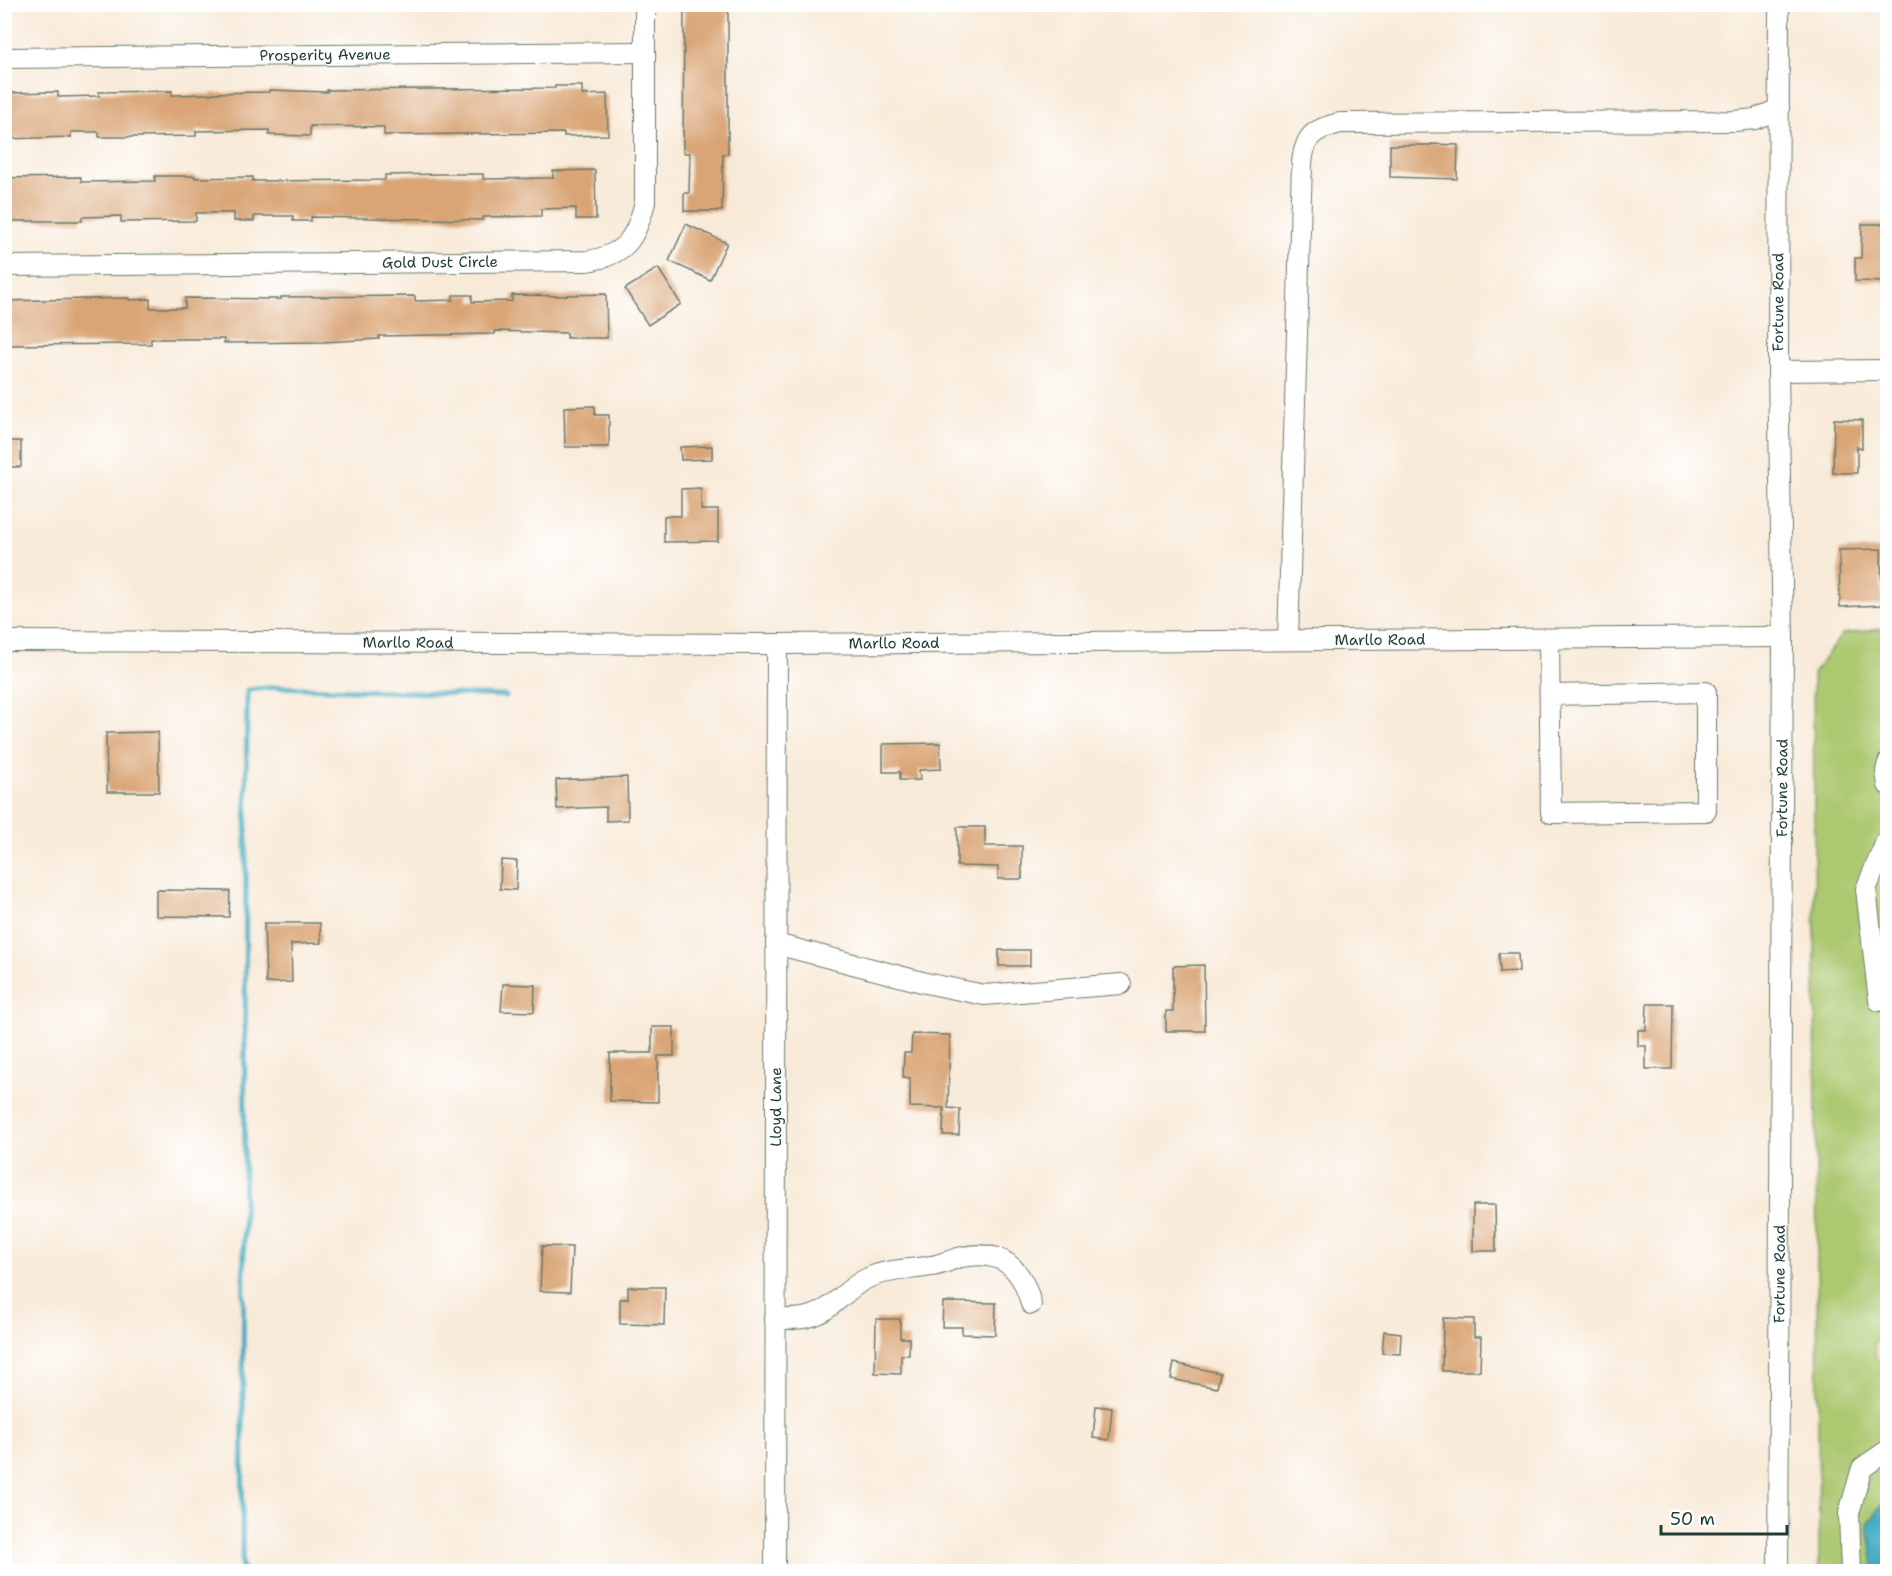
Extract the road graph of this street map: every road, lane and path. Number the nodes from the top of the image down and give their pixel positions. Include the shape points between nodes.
1 (645, 4) edge
2 (1779, 4) edge
3 (645, 52) junction
4 (4, 58) edge
5 (1779, 110) junction
6 (4, 266) edge
7 (1887, 370) edge
8 (1778, 371) junction
9 (1784, 637) junction
10 (1549, 639) junction
11 (1287, 640) junction
12 (4, 641) edge
13 (777, 644) junction
14 (1550, 695) junction
15 (1887, 763) edge
16 (1887, 785) edge
17 (1887, 837) edge
18 (776, 944) junction
19 (1121, 984) dead end
20 (1879, 1001) dead end
21 (1031, 1304) dead end
22 (775, 1319) junction
23 (1887, 1450) edge
24 (775, 1572) edge
25 (1778, 1572) edge
26 (1851, 1572) edge

1 - 3 street, Gold Dust Circle
2 - 5 street, Fortune Road
3 - 4 street, Prosperity Avenue
3 - 6 street, Gold Dust Circle via 645,202 632,238 605,258
5 - 8 street, Fortune Road
5 - 11 street via 1755,119 1734,121 1340,123 1310,135 1302,164
7 - 8 street
8 - 9 street, Fortune Road
9 - 10 street, Marllo Road
9 - 25 street, Fortune Road
10 - 11 street, Marllo Road
10 - 14 street
11 - 13 street, Marllo Road
12 - 13 street, Marllo Road
13 - 18 street, Lloyd Lane
14 - 14 street via 1551,813 1706,811 1706,692
15 - 16 street
17 - 20 street via 1866,889
18 - 19 street via 984,995
18 - 22 street, Lloyd Lane
21 - 22 street via 1028,1290 1014,1268 989,1255 975,1255 876,1275 820,1313 800,1319
22 - 24 street, Lloyd Lane
23 - 26 street via 1862,1468 1850,1513

